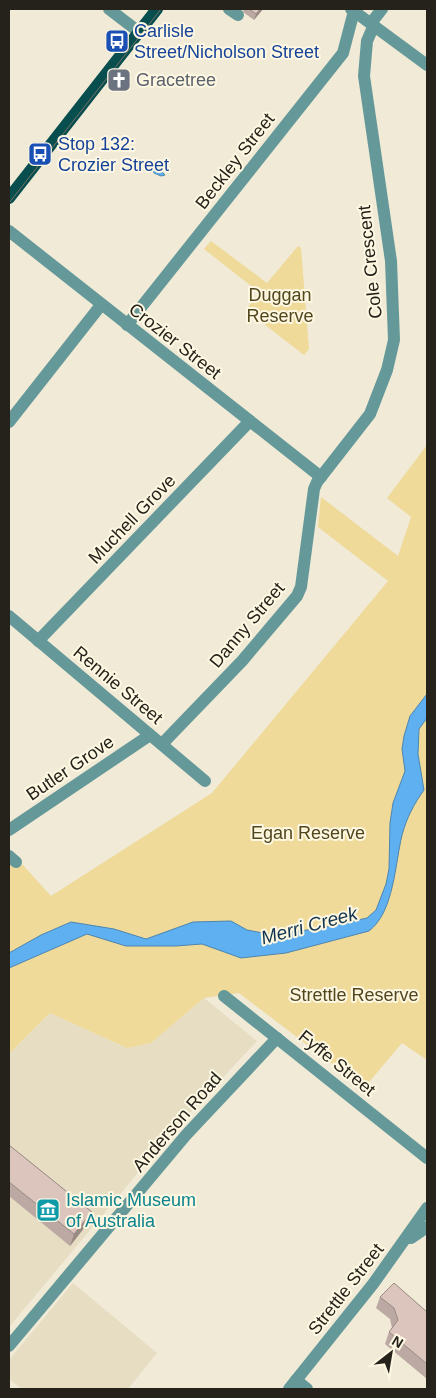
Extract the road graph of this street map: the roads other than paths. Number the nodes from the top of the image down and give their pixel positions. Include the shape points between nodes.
1 (109, 9) edge
2 (158, 9) edge
3 (382, 9) edge
4 (352, 10) edge
5 (372, 24) junction
6 (139, 32) junction
7 (427, 65) edge
8 (9, 198) edge
9 (9, 231) edge
10 (101, 306) junction
11 (127, 325) junction
12 (250, 421) junction
13 (9, 422) edge
14 (321, 477) junction
15 (9, 616) edge
16 (38, 641) junction
17 (150, 735) junction
18 (162, 744) junction
19 (205, 781) dead end
20 (9, 830) edge
21 (224, 996) dead end
22 (277, 1038) junction
23 (427, 1158) edge
24 (427, 1208) edge
25 (427, 1227) edge
26 (403, 1244) junction
27 (9, 1346) edge
28 (293, 1385) edge
29 (307, 1389) edge

1 - 6 street
2 - 6 main road
3 - 5 street, Cole Crescent
4 - 5 street
4 - 11 street, Beckley Street via 343,53
5 - 7 street
5 - 14 street, Cole Crescent via 367,40 364,76 391,261 394,340 387,370 370,414
6 - 8 main road
9 - 10 street, Crozier Street
10 - 11 street, Crozier Street
10 - 13 street
11 - 12 street, Crozier Street
12 - 14 street, Crozier Street
12 - 16 street, Muchell Grove
14 - 18 street, Danny Street via 314,489 302,583 296,596 242,661
15 - 16 street, Rennie Street
16 - 17 street, Rennie Street
17 - 18 street, Rennie Street
17 - 20 street, Butler Grove
18 - 19 street, Rennie Street
21 - 22 street, Fyffe Street
22 - 23 street, Fyffe Street
22 - 27 street, Anderson Road via 186,1135
24 - 26 street, Strettle Street
25 - 26 street
26 - 28 street, Strettle Street
28 - 29 street

